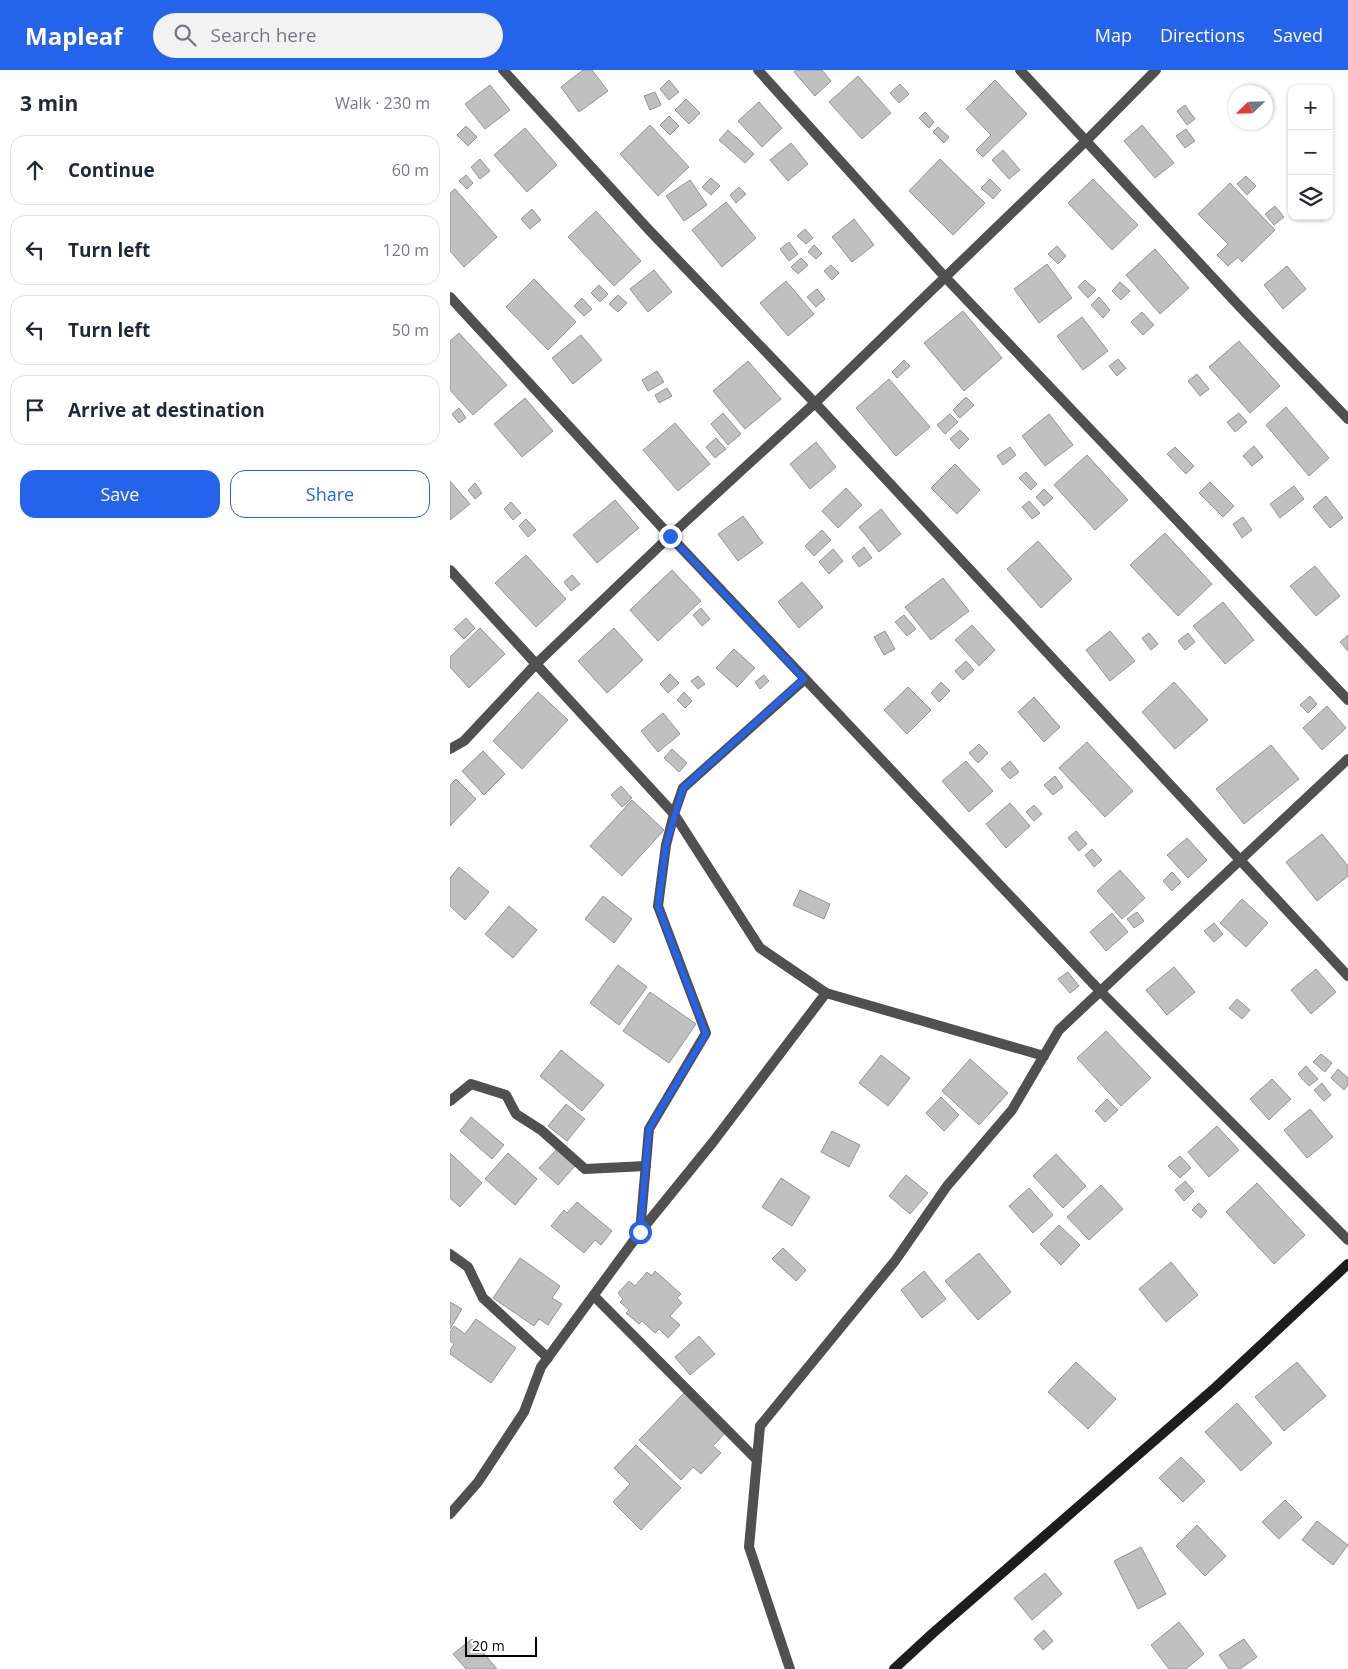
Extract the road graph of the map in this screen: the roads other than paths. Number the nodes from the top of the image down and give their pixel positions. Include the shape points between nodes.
1 (502, 70) edge
2 (758, 70) edge
3 (1020, 70) edge
4 (1156, 70) edge
5 (1086, 141) junction
6 (945, 277) junction
7 (450, 297) edge
8 (815, 403) junction
9 (1348, 420) edge
10 (670, 536) junction
11 (450, 570) edge
12 (536, 664) junction
13 (804, 679) junction
14 (1348, 700) edge
15 (450, 749) edge
16 (1348, 759) edge
17 (674, 814) junction
18 (1240, 860) junction
19 (1348, 976) edge
20 (1100, 991) junction
21 (826, 993) junction
22 (1044, 1056) junction
23 (450, 1100) edge
24 (646, 1166) junction
25 (640, 1232) junction
26 (1348, 1240) edge
27 (450, 1254) edge
28 (1348, 1264) edge
29 (594, 1296) junction
30 (548, 1358) junction
31 (757, 1460) junction
32 (450, 1514) edge
33 (790, 1669) edge
34 (894, 1669) edge

1 - 8 street
2 - 6 street
3 - 5 street
4 - 5 street
5 - 6 street
5 - 9 street
6 - 8 street
6 - 14 street
7 - 10 street
8 - 10 street
8 - 18 street
10 - 12 street
10 - 13 street
11 - 12 street
12 - 15 street via 464,741
12 - 17 street
13 - 17 street via 683,788
13 - 20 street
16 - 18 street
17 - 21 street via 760,948
17 - 24 street via 666,845 658,906 706,1034 649,1129
18 - 19 street
18 - 20 street
20 - 22 street via 1059,1030
20 - 26 street
21 - 22 street
21 - 25 street via 719,1135
22 - 31 street via 1012,1110 948,1186 896,1261 760,1426
23 - 24 street via 471,1084 506,1095 516,1114 585,1169
24 - 25 street
25 - 29 street
27 - 30 street via 468,1267 483,1298
28 - 34 main road via 1216,1387
29 - 30 street
29 - 31 street
30 - 32 street via 524,1412 478,1482
31 - 33 street via 749,1547

